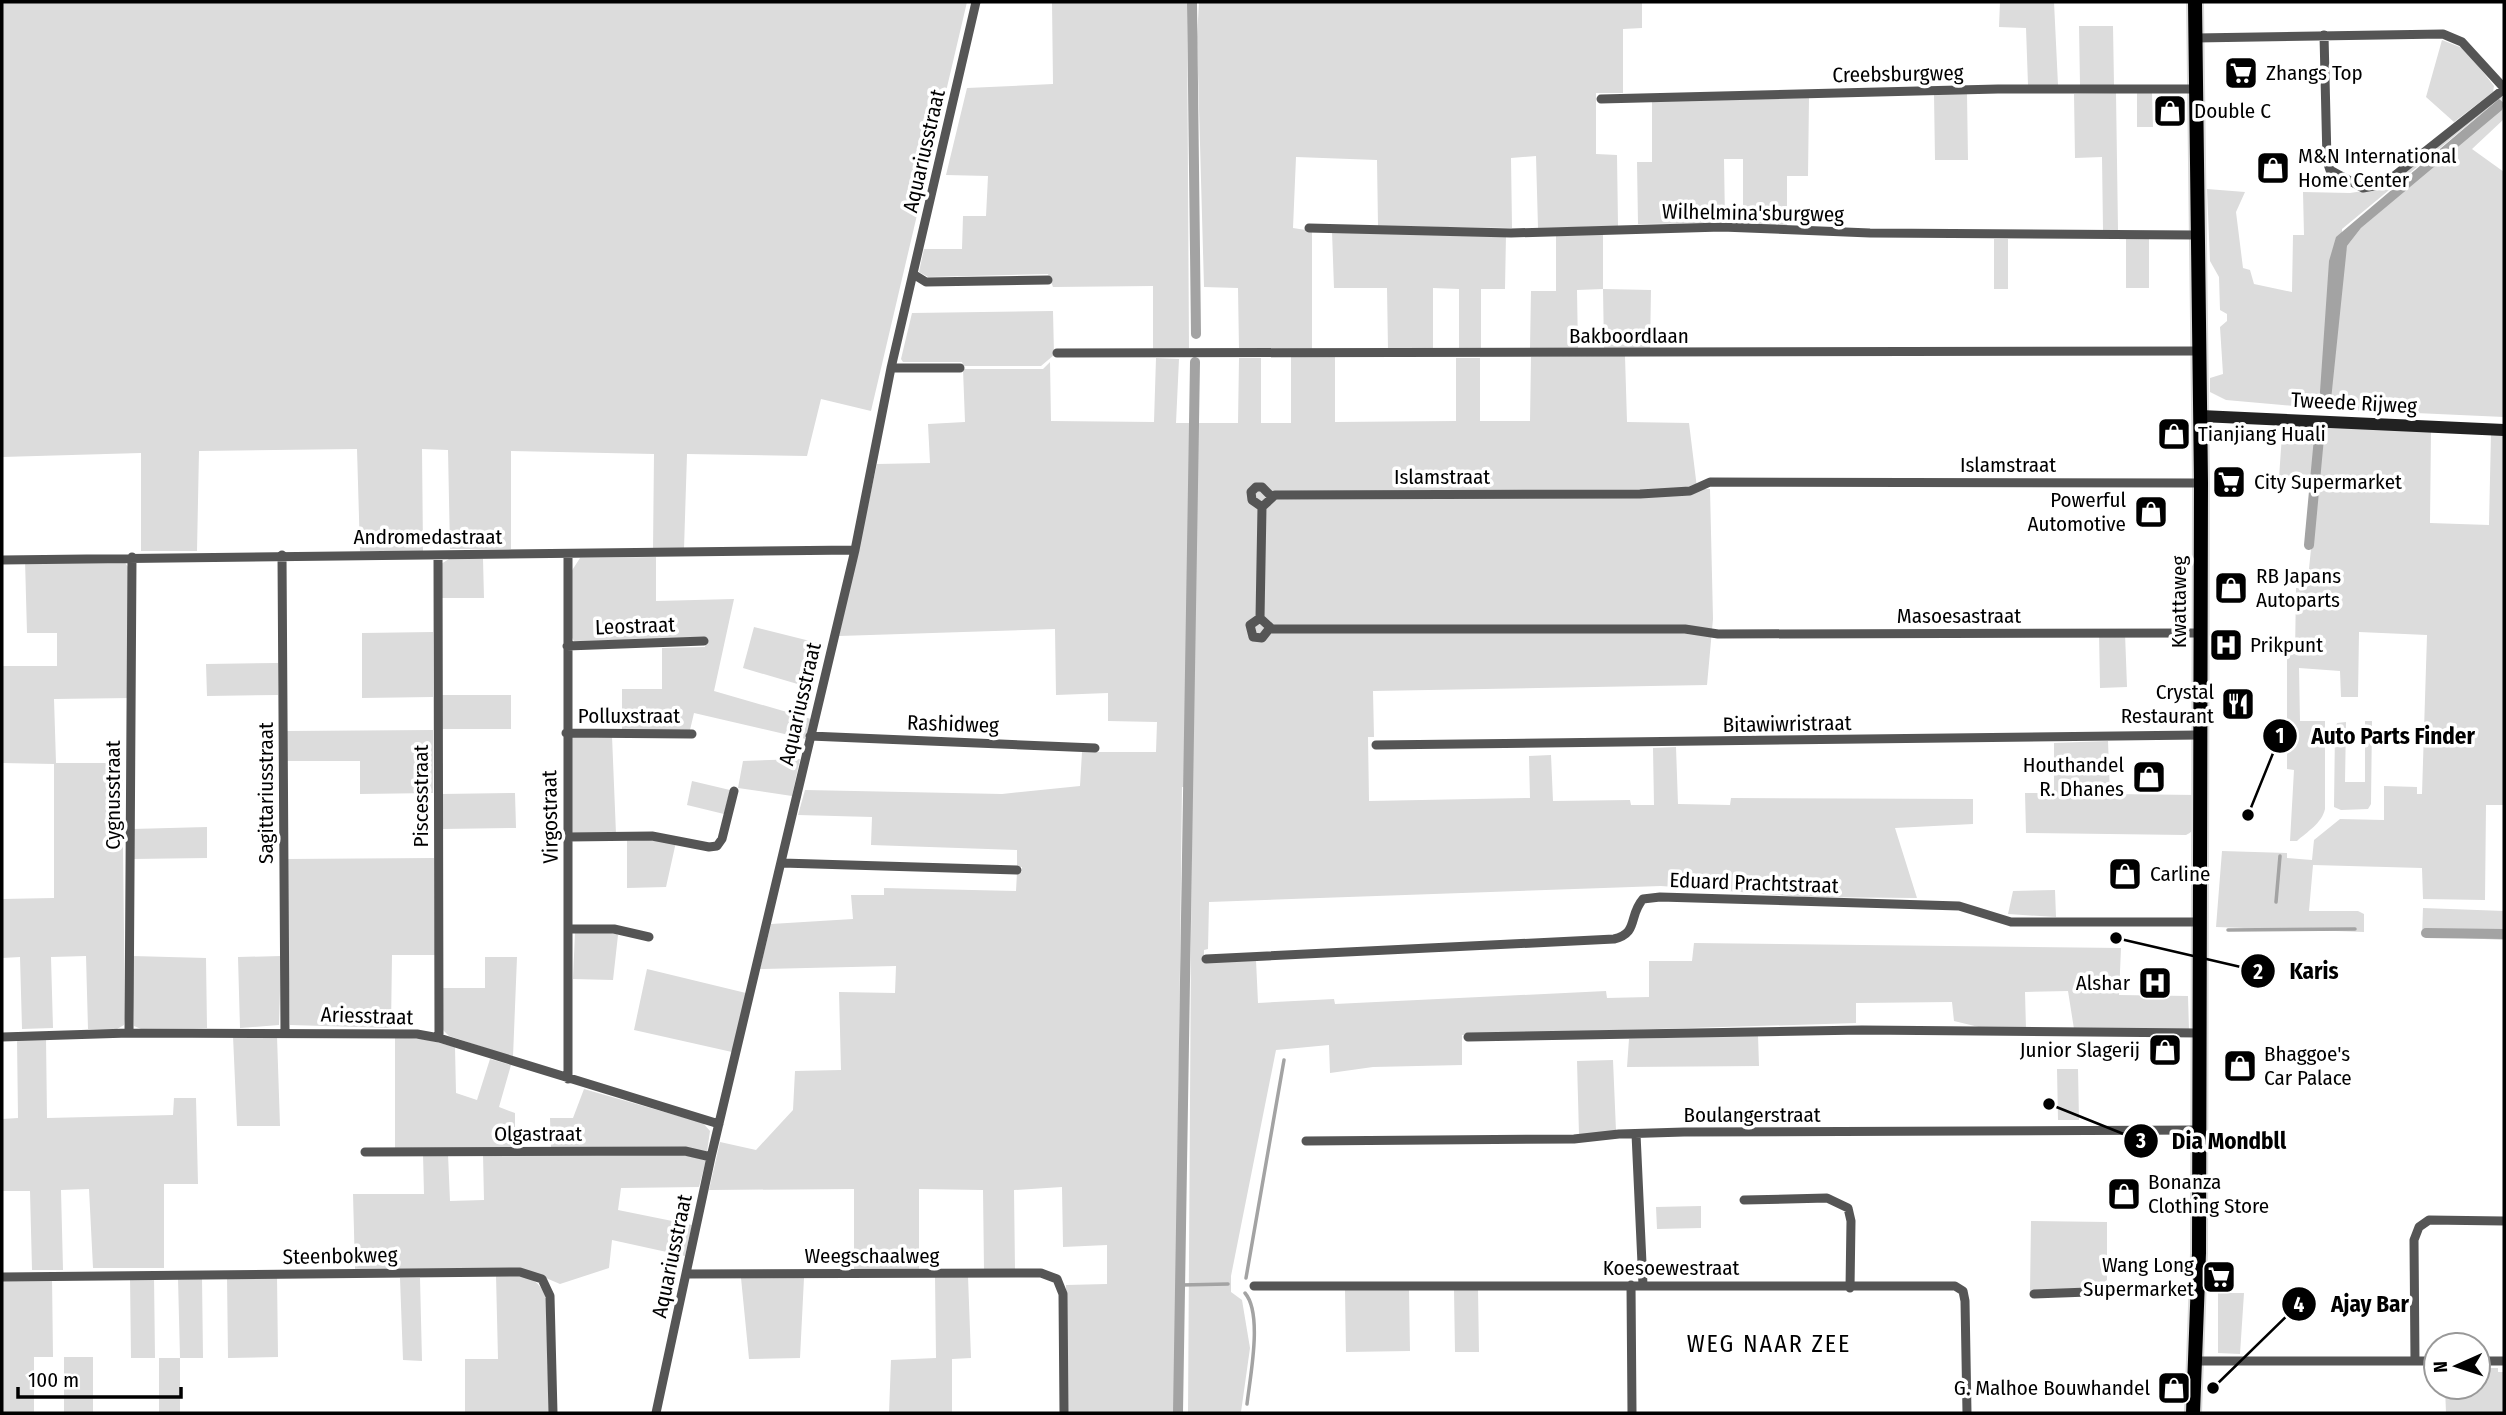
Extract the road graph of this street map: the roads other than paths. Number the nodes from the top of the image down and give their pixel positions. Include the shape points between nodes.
1 (976, 2) edge
2 (2195, 2) edge
3 (2324, 35) junction
4 (2196, 38) junction
5 (2504, 88) edge
6 (2196, 89) junction
7 (1601, 99) dead end
8 (1309, 228) dead end
9 (2197, 235) junction
10 (914, 274) junction
11 (1048, 280) dead end
12 (2200, 351) junction
13 (1058, 353) dead end
14 (891, 368) junction
15 (960, 368) dead end
16 (2201, 416) junction
17 (2504, 430) edge
18 (2201, 483) junction
19 (1271, 496) junction
20 (1262, 507) junction
21 (855, 550) junction
22 (568, 554) junction
23 (282, 555) junction
24 (438, 555) junction
25 (132, 557) junction
26 (2, 560) edge
27 (1260, 618) junction
28 (1269, 629) junction
29 (2200, 633) junction
30 (704, 641) dead end
31 (567, 646) junction
32 (566, 733) junction
33 (692, 734) dead end
34 (2199, 735) junction
35 (810, 736) junction
36 (1376, 745) dead end
37 (1095, 748) dead end
38 (734, 790) dead end
39 (568, 837) junction
40 (782, 863) junction
41 (1017, 870) dead end
42 (2199, 922) junction
43 (570, 929) junction
44 (649, 937) dead end
45 (1206, 959) dead end
46 (285, 1032) junction
47 (129, 1033) junction
48 (2199, 1033) junction
49 (2, 1037) edge
50 (1468, 1037) dead end
51 (439, 1038) junction
52 (568, 1079) junction
53 (719, 1124) junction
54 (2198, 1130) junction
55 (1636, 1134) junction
56 (1306, 1141) dead end
57 (365, 1152) dead end
58 (711, 1157) junction
59 (1744, 1200) dead end
60 (2504, 1221) edge
61 (686, 1274) junction
62 (2, 1277) edge
63 (1630, 1285) junction
64 (1643, 1285) junction
65 (1254, 1286) dead end
66 (1850, 1288) junction
67 (2197, 1288) junction
68 (2034, 1294) dead end
69 (2197, 1361) junction
70 (2415, 1361) junction
71 (2422, 1361) edge
72 (554, 1413) edge
73 (656, 1413) edge
74 (1064, 1413) edge
75 (1632, 1413) edge
76 (1967, 1413) edge
77 (2193, 1413) edge

1 - 10 street, Aquariusstraat
2 - 4 main road, Kwattaweg
3 - 4 street
3 - 5 street via 2443,34 2462,42
3 - 5 street via 2327,161 2330,170 2362,188 2384,184
4 - 6 main road, Kwattaweg
6 - 7 street, Creebsburgweg
6 - 9 main road, Kwattaweg
8 - 9 street, Wilhelmina'sburgweg via 1511,233 1723,227 1924,234
9 - 12 main road, Kwattaweg
10 - 11 street via 926,282
10 - 14 street, Aquariusstraat
12 - 13 street, Bakboordlaan
12 - 16 main road, Kwattaweg
14 - 15 street
14 - 21 street, Aquariusstraat
16 - 17 street, Tweede Rijweg
16 - 18 main road, Kwattaweg
18 - 19 street, Islamstraat via 1710,482 1689,491 1640,494
18 - 29 main road, Kwattaweg
19 - 20 street
19 - 20 street via 1262,487 1251,492 1252,500
20 - 27 street
21 - 22 street, Andromedastraat
21 - 35 street, Aquariusstraat
22 - 24 street, Andromedastraat
22 - 31 street, Virgostraat
23 - 24 street, Andromedastraat
23 - 25 street, Andromedastraat
23 - 46 street, Sagittariusstraat
24 - 51 street, Piscesstraat
25 - 26 street, Andromedastraat
25 - 47 street, Cygnusstraat
27 - 28 street
27 - 28 street via 1251,625 1253,637 1262,638
28 - 29 street, Masoesastraat
29 - 34 main road, Kwattaweg
30 - 31 street, Leostraat
31 - 32 street, Virgostraat
32 - 33 street, Polluxstraat
32 - 39 street, Virgostraat
34 - 36 street, Bitawiwristraat
34 - 42 main road, Kwattaweg
35 - 37 street, Rashidweg
35 - 40 street, Aquariusstraat
38 - 39 street via 717,846 652,836
39 - 43 street, Virgostraat
40 - 41 street
40 - 53 street, Aquariusstraat
42 - 45 street, Eduard Prachtstraat via 2011,922 1959,906 1660,897 1643,899 1635,908 1631,929 1614,939
42 - 48 main road, Kwattaweg
43 - 44 street via 614,929
43 - 52 street, Virgostraat
46 - 47 street, Ariesstraat
46 - 51 street, Ariesstraat via 396,1032
47 - 49 street, Ariesstraat
48 - 50 street via 1861,1030
48 - 54 main road, Kwattaweg
51 - 52 street, Ariesstraat
52 - 53 street, Ariesstraat
53 - 58 street, Aquariusstraat
54 - 55 street, Boulangerstraat
54 - 67 main road, Kwattaweg
55 - 56 street, Boulangerstraat via 1574,1139
55 - 64 street
57 - 58 street, Olgastraat via 685,1151
58 - 61 street, Aquariusstraat
59 - 66 street via 1827,1198 1848,1208
60 - 70 street via 2428,1220 2419,1227 2414,1240
61 - 73 street, Aquariusstraat
61 - 74 street, Weegschaalweg via 1041,1273 1057,1279 1063,1294
62 - 72 street, Steenbokweg via 520,1272 542,1279 550,1296
63 - 64 street, Koesoewestraat
63 - 65 street, Koesoewestraat
63 - 75 street
64 - 66 street, Koesoewestraat
66 - 76 street, Koesoewestraat via 1955,1286 1963,1291
67 - 68 street
67 - 69 main road, Kwattaweg
69 - 70 street
69 - 77 main road, Kwattaweg
70 - 71 street

